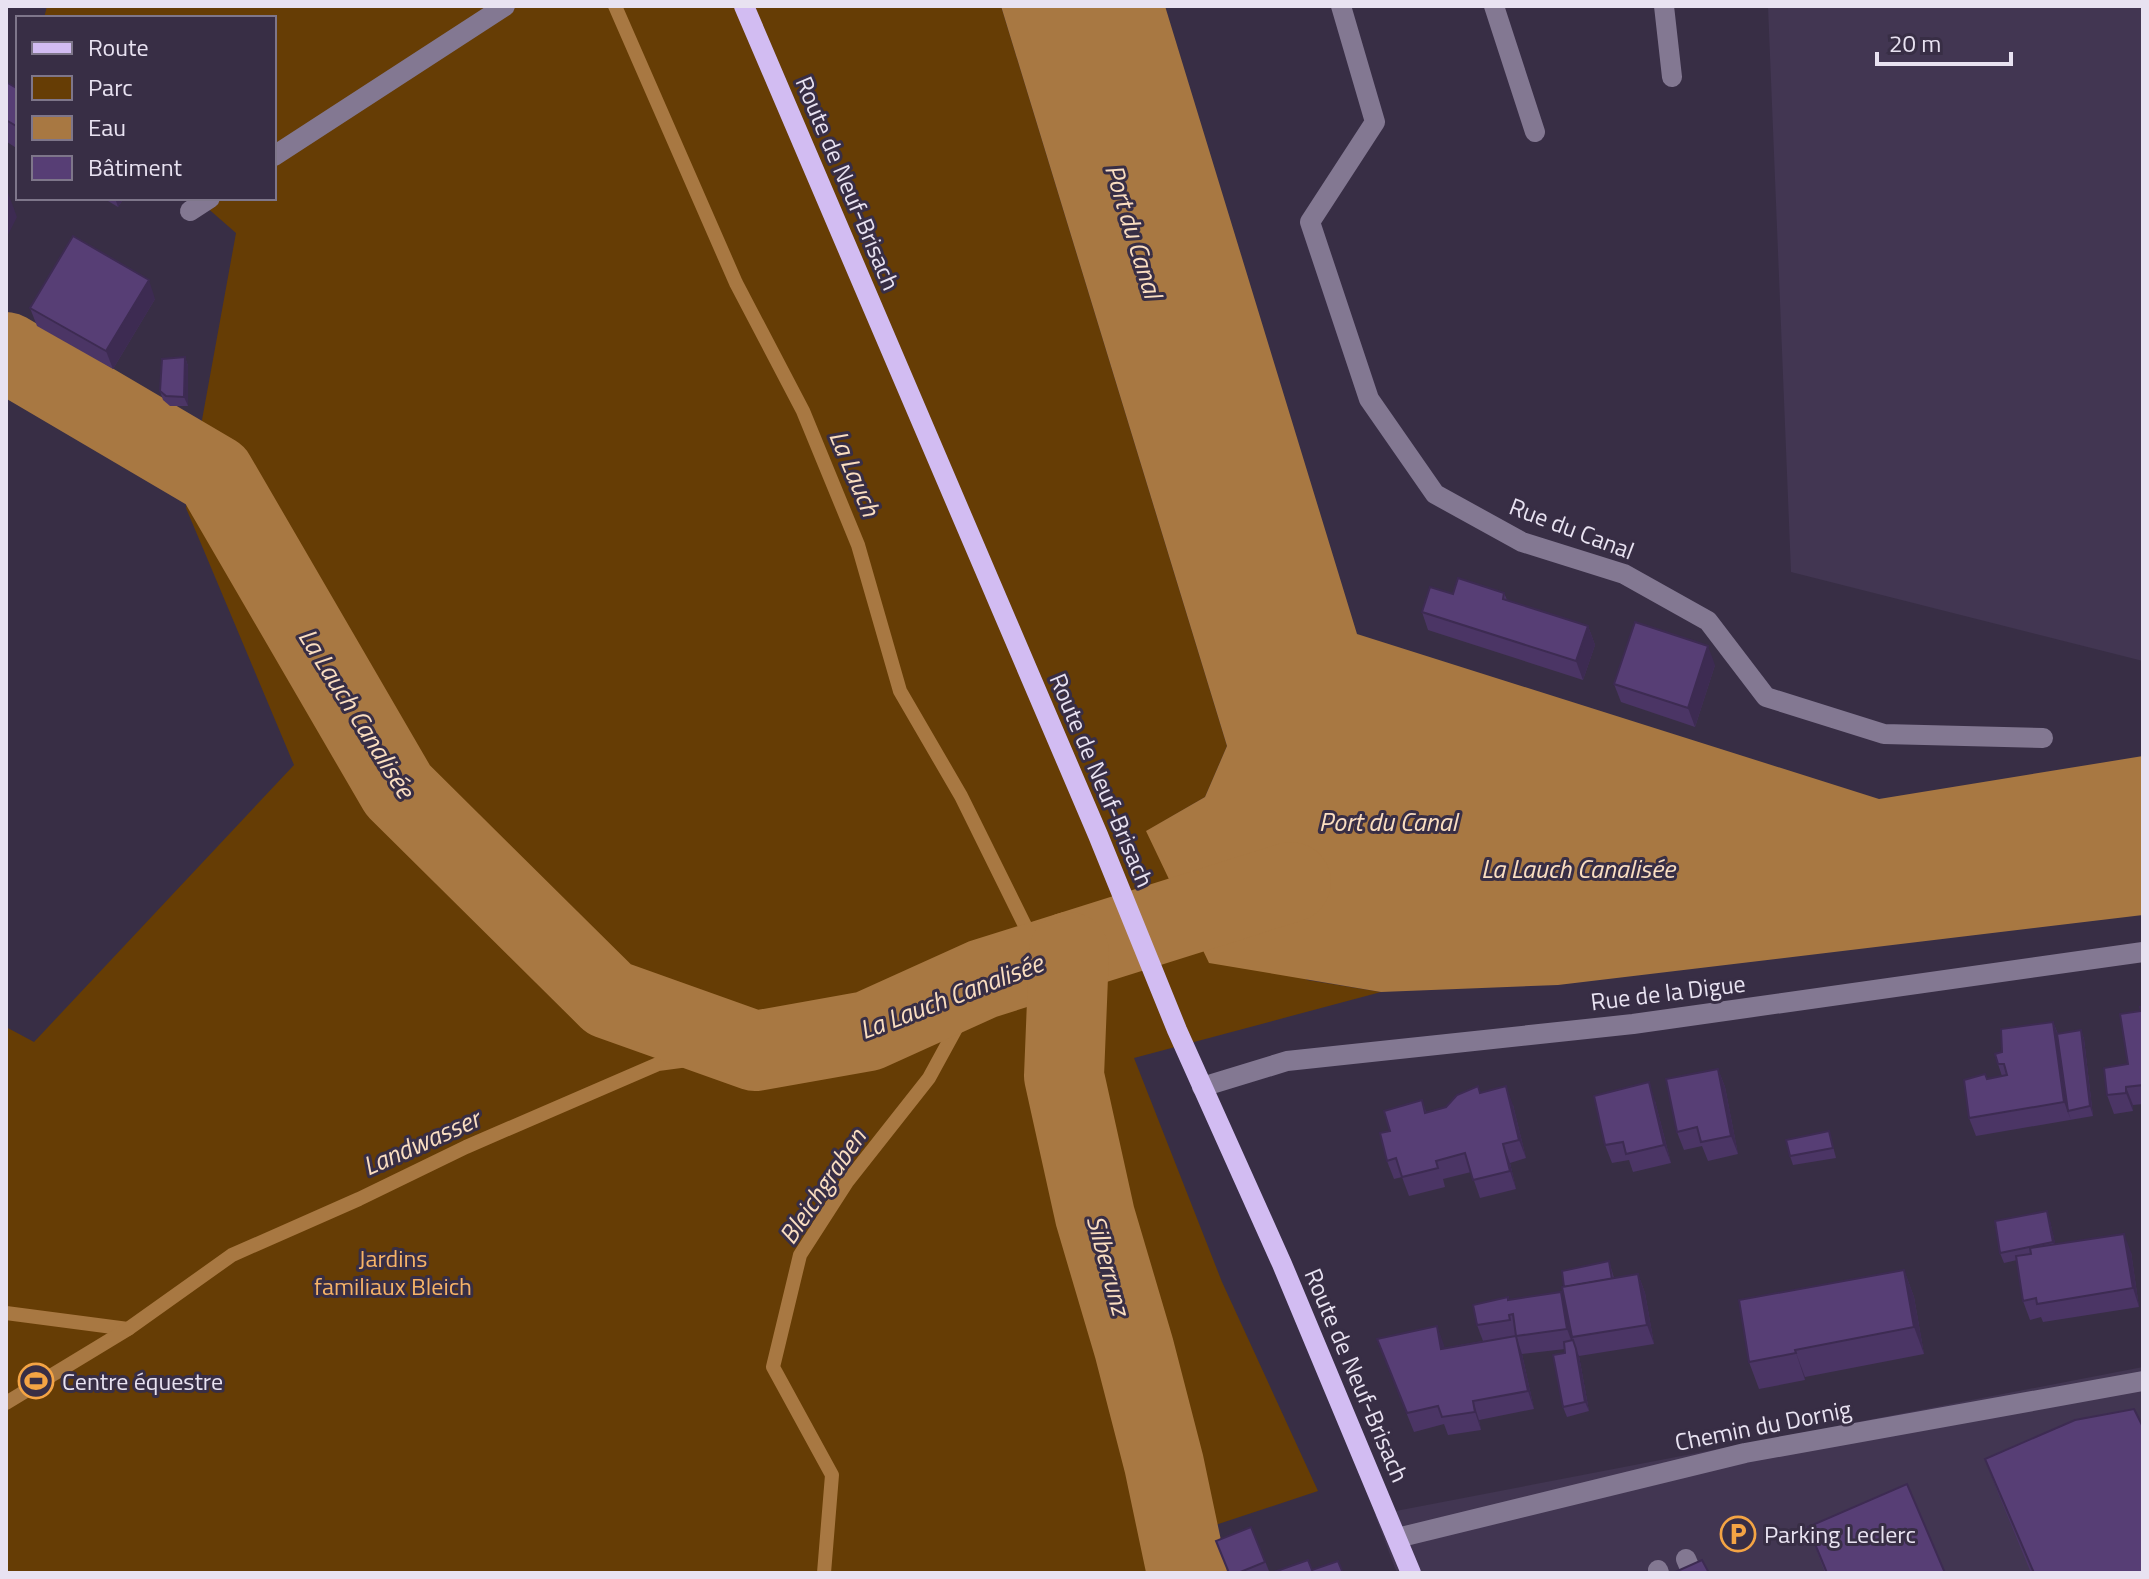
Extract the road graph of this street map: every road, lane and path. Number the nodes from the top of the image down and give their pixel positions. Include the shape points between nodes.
1 (505, 6) edge
2 (744, 6) edge
3 (1341, 6) edge
4 (1494, 6) edge
5 (1664, 6) edge
6 (1672, 77) dead end
7 (1535, 132) dead end
8 (276, 155) edge
9 (207, 200) edge
10 (190, 211) dead end
11 (2043, 738) dead end
12 (2143, 952) edge
13 (1202, 1087) junction
14 (2143, 1381) edge
15 (1397, 1538) junction
16 (1411, 1573) edge

1 - 8 street
2 - 13 main road, Route de Neuf-Brisach
3 - 11 street, Rue du Canal via 1375,122 1310,222 1369,399 1435,494 1522,542 1624,574 1708,621 1766,697 1884,734
4 - 7 street
5 - 6 street
9 - 10 street
12 - 13 street, Rue de la Digue via 1633,1024 1287,1061
13 - 15 main road, Route de Neuf-Brisach
14 - 15 street, Chemin du Dornig via 1745,1453
15 - 16 main road, Route de Neuf-Brisach

